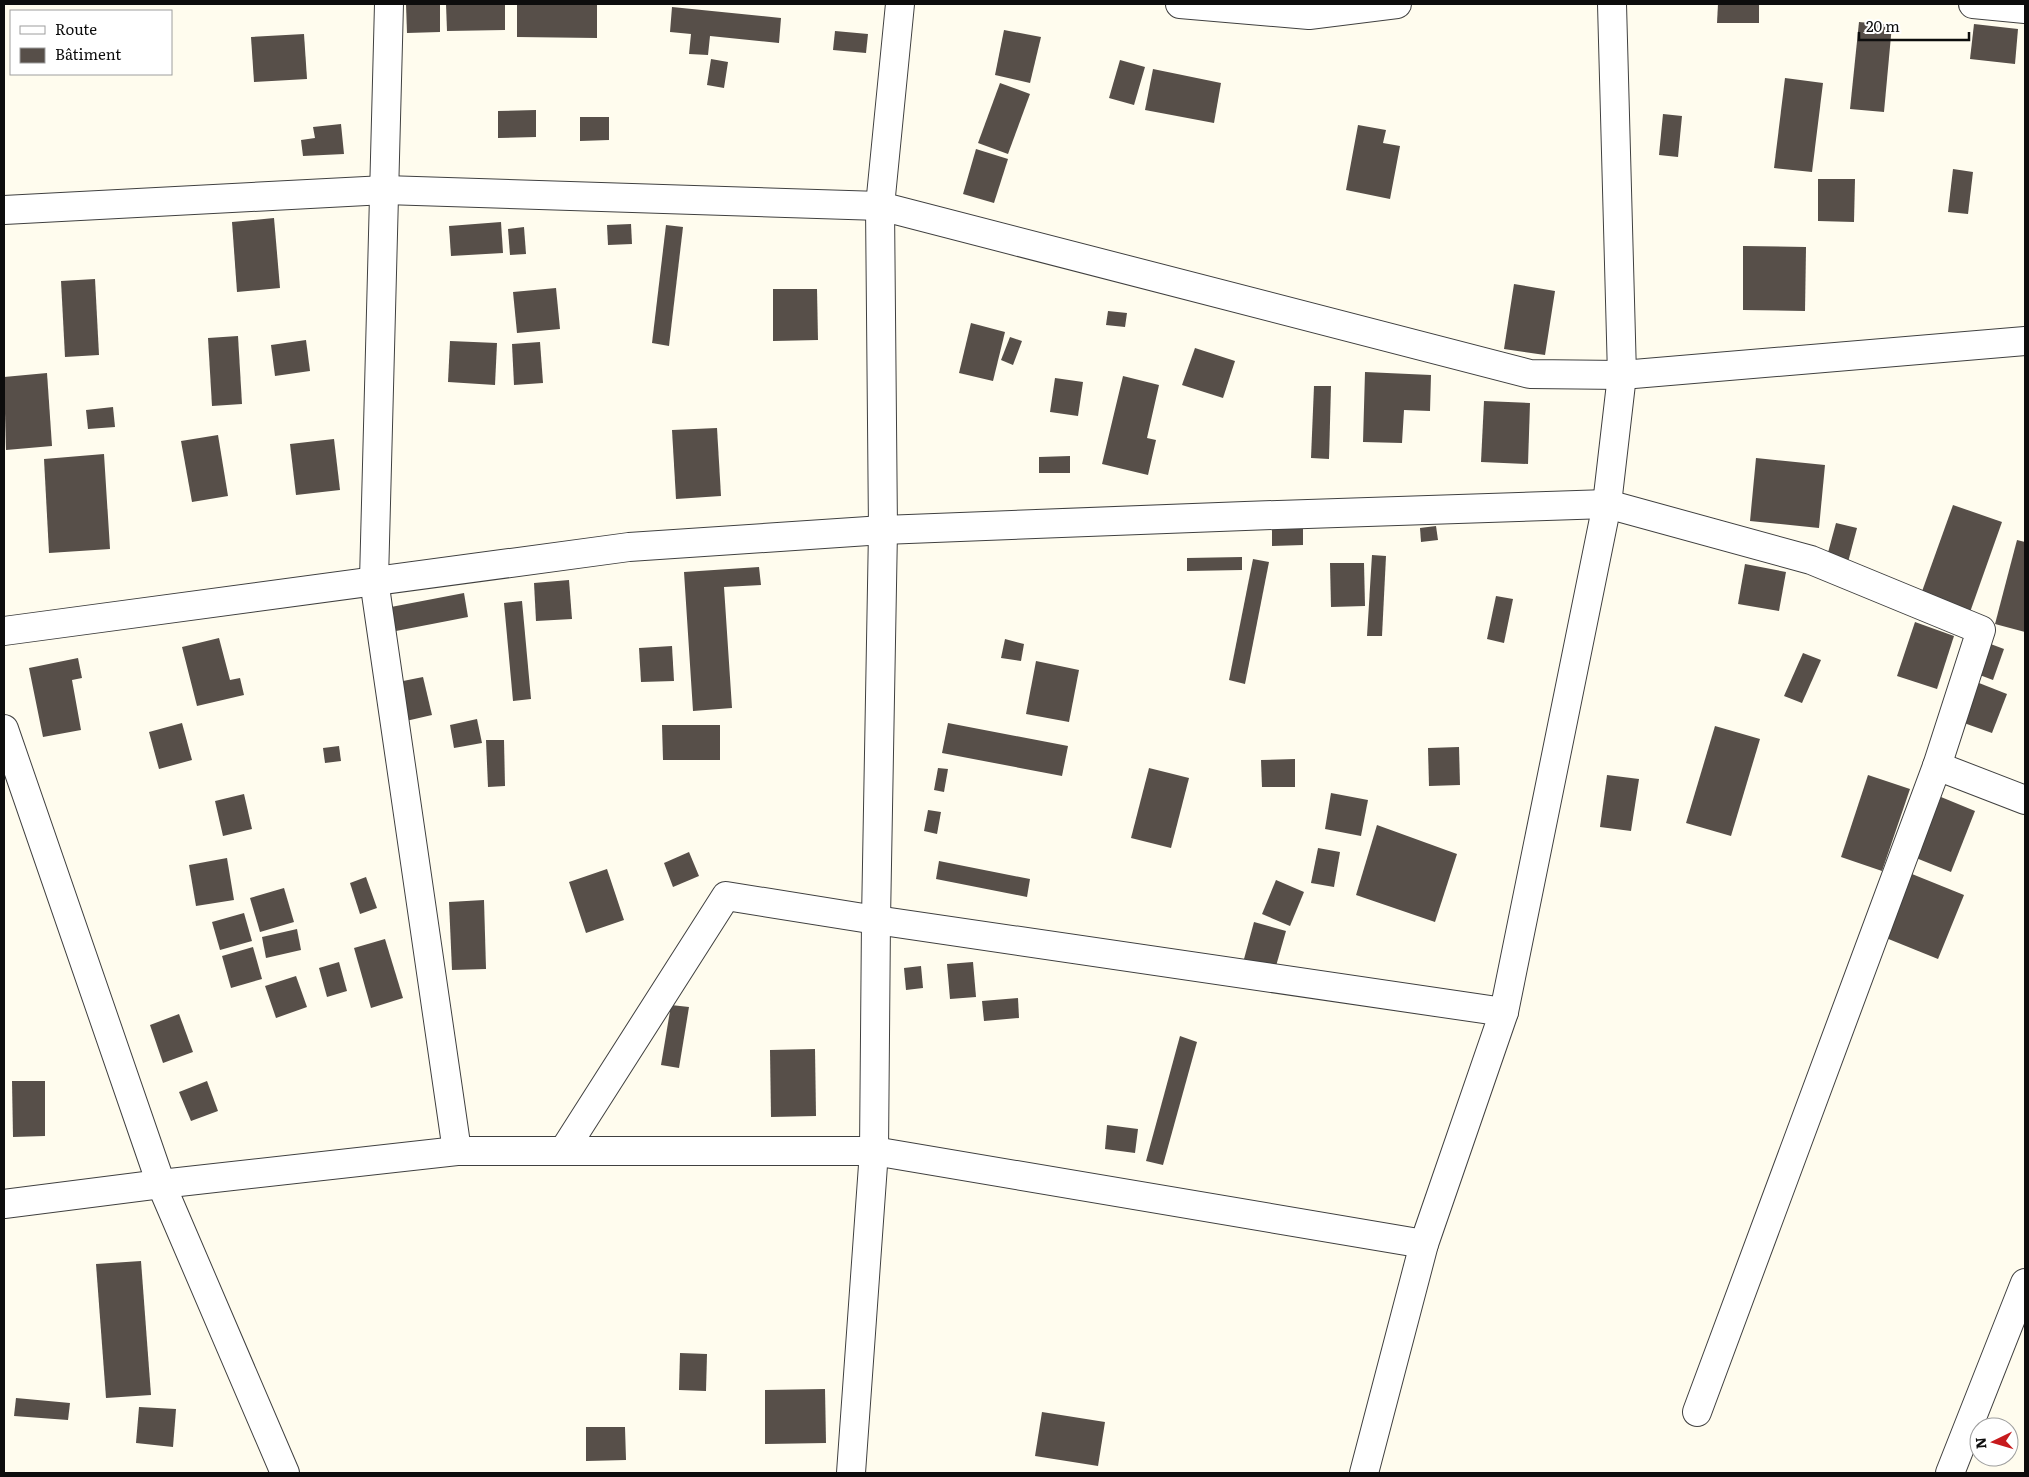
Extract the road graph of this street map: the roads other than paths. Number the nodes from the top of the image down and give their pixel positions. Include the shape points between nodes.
1 (389, 4) edge
2 (900, 4) edge
3 (1180, 4) edge
4 (1398, 4) edge
5 (1612, 4) edge
6 (1973, 4) edge
7 (2025, 9) edge
8 (385, 190) junction
9 (880, 206) junction
10 (4, 210) edge
11 (2025, 341) edge
12 (1622, 375) junction
13 (1607, 504) junction
14 (883, 530) junction
15 (374, 580) junction
16 (4, 631) edge
17 (4, 729) edge
18 (1937, 766) junction
19 (2025, 800) edge
20 (876, 920) junction
21 (1504, 1012) junction
22 (564, 1150) junction
23 (457, 1151) junction
24 (874, 1151) junction
25 (161, 1184) junction
26 (4, 1204) edge
27 (1424, 1244) junction
28 (2025, 1283) edge
29 (1697, 1412) dead end
30 (285, 1473) edge
31 (851, 1473) edge
32 (1364, 1473) edge
33 (1950, 1473) edge

1 - 8 street
2 - 9 street
3 - 4 street via 1309,15
5 - 12 street
6 - 7 street
8 - 9 street
8 - 10 street
8 - 15 street
9 - 12 street via 1530,374
9 - 14 street
11 - 12 street
12 - 13 street
13 - 14 street
13 - 18 street via 1810,560 1981,630
13 - 21 street
14 - 15 street via 629,547
14 - 20 street
15 - 16 street
15 - 23 street
17 - 25 street
18 - 19 street
18 - 29 street
20 - 21 street
20 - 22 street via 726,896
20 - 24 street
21 - 27 street
22 - 23 street
22 - 24 street
23 - 25 street
24 - 27 street
24 - 31 street
25 - 26 street
25 - 30 street
27 - 32 street
28 - 33 street

